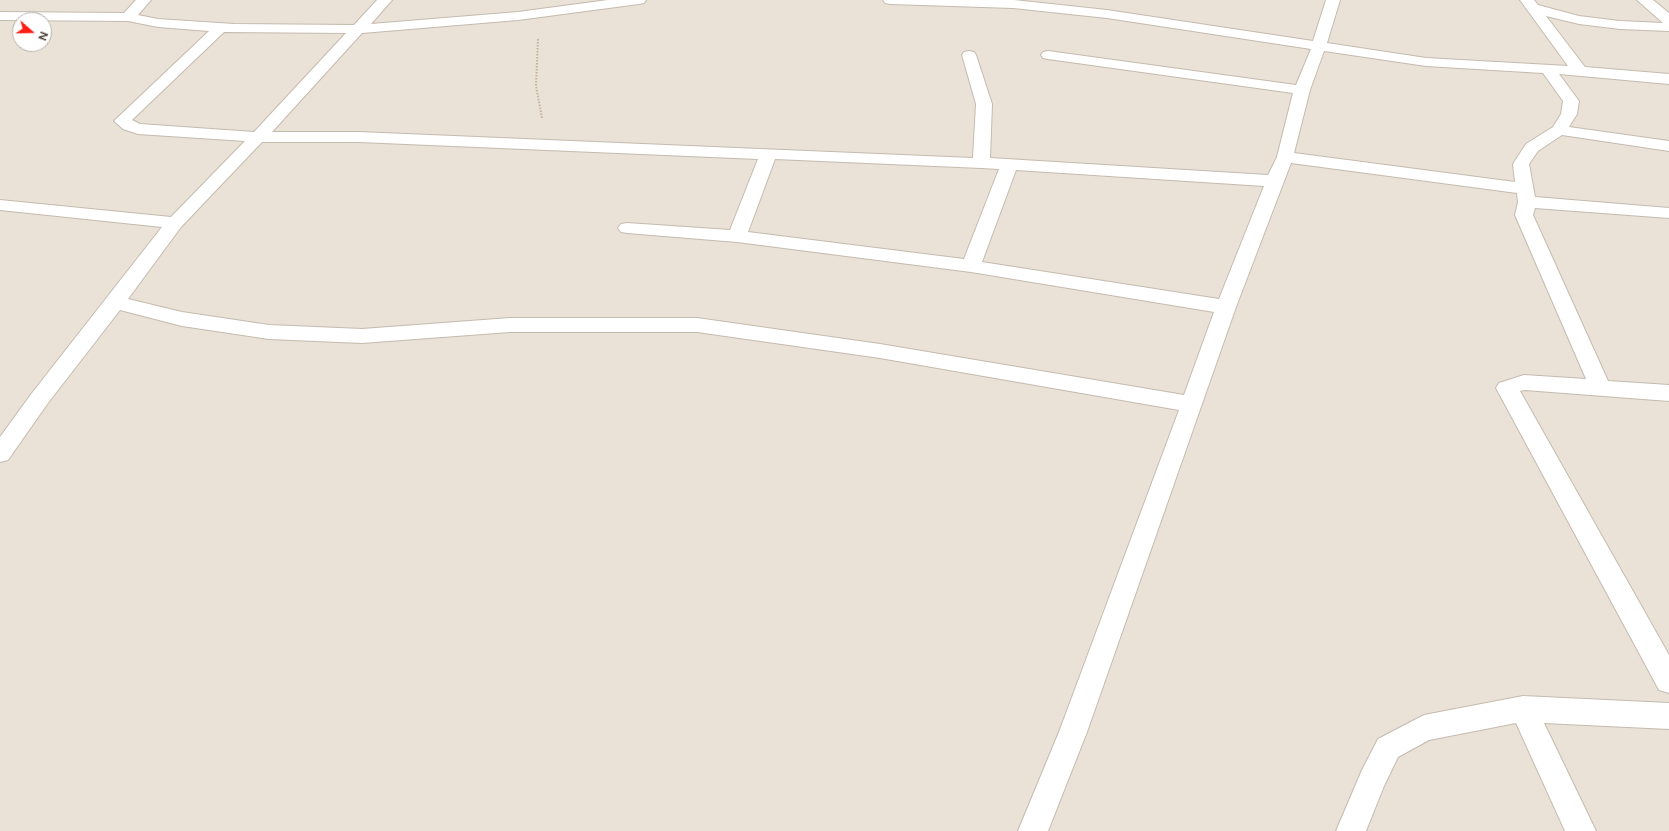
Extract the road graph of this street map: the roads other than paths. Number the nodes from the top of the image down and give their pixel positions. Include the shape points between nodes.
1 (144, 0) edge
2 (385, 0) edge
3 (632, 0) edge
4 (890, 0) edge
5 (926, 0) edge
6 (1333, 0) edge
7 (1644, 0) edge
8 (1013, 2) edge
9 (1530, 4) edge
10 (1107, 7) edge
11 (0, 16) edge
12 (128, 17) junction
13 (1669, 20) edge
14 (1669, 27) edge
15 (221, 28) junction
16 (358, 29) junction
17 (1319, 46) junction
18 (969, 55) dead end
19 (1048, 55) dead end
20 (1548, 70) junction
21 (1580, 71) junction
22 (1669, 79) edge
23 (1302, 90) junction
24 (1559, 130) junction
25 (258, 138) junction
26 (1669, 146) edge
27 (768, 155) junction
28 (1285, 157) junction
29 (981, 163) junction
30 (1009, 164) junction
31 (1274, 181) junction
32 (1526, 196) junction
33 (0, 205) edge
34 (1669, 213) edge
35 (175, 223) junction
36 (627, 228) dead end
37 (737, 236) junction
38 (971, 266) junction
39 (115, 302) junction
40 (1226, 307) junction
41 (1600, 387) junction
42 (1669, 393) edge
43 (1192, 404) junction
44 (0, 454) edge
45 (1669, 681) edge
46 (1523, 709) junction
47 (1669, 716) edge
48 (1033, 831) edge
49 (1351, 831) edge
50 (1580, 831) edge

1 - 12 street
2 - 16 street
3 - 16 street via 518,16
4 - 5 street
5 - 8 street
6 - 17 street
7 - 13 street
8 - 10 street
9 - 14 street via 1579,20
9 - 21 street
10 - 17 street
11 - 12 street
12 - 15 street via 158,23
15 - 16 street
15 - 25 street via 122,120 138,129
16 - 25 street
17 - 20 street via 1426,62
17 - 23 street
18 - 29 street via 984,104
19 - 23 street
20 - 21 street
20 - 24 street via 1571,101 1569,114
21 - 22 street
23 - 28 street
24 - 26 street
24 - 32 street via 1532,148 1521,164
25 - 27 street via 359,137
25 - 35 street
27 - 29 street
27 - 37 street
28 - 31 street
28 - 32 street
29 - 30 street
30 - 31 street
30 - 38 street
31 - 40 street
32 - 34 street
32 - 41 street via 1524,215
33 - 35 street
35 - 39 street
36 - 37 street
37 - 38 street
38 - 40 street
39 - 43 street via 182,319 269,332 362,336 510,325 697,325 880,351
39 - 44 street
40 - 43 street
41 - 42 street
41 - 45 street via 1524,382 1506,388
43 - 48 street via 1073,732
46 - 47 street
46 - 49 street via 1424,728 1388,748
46 - 50 street

